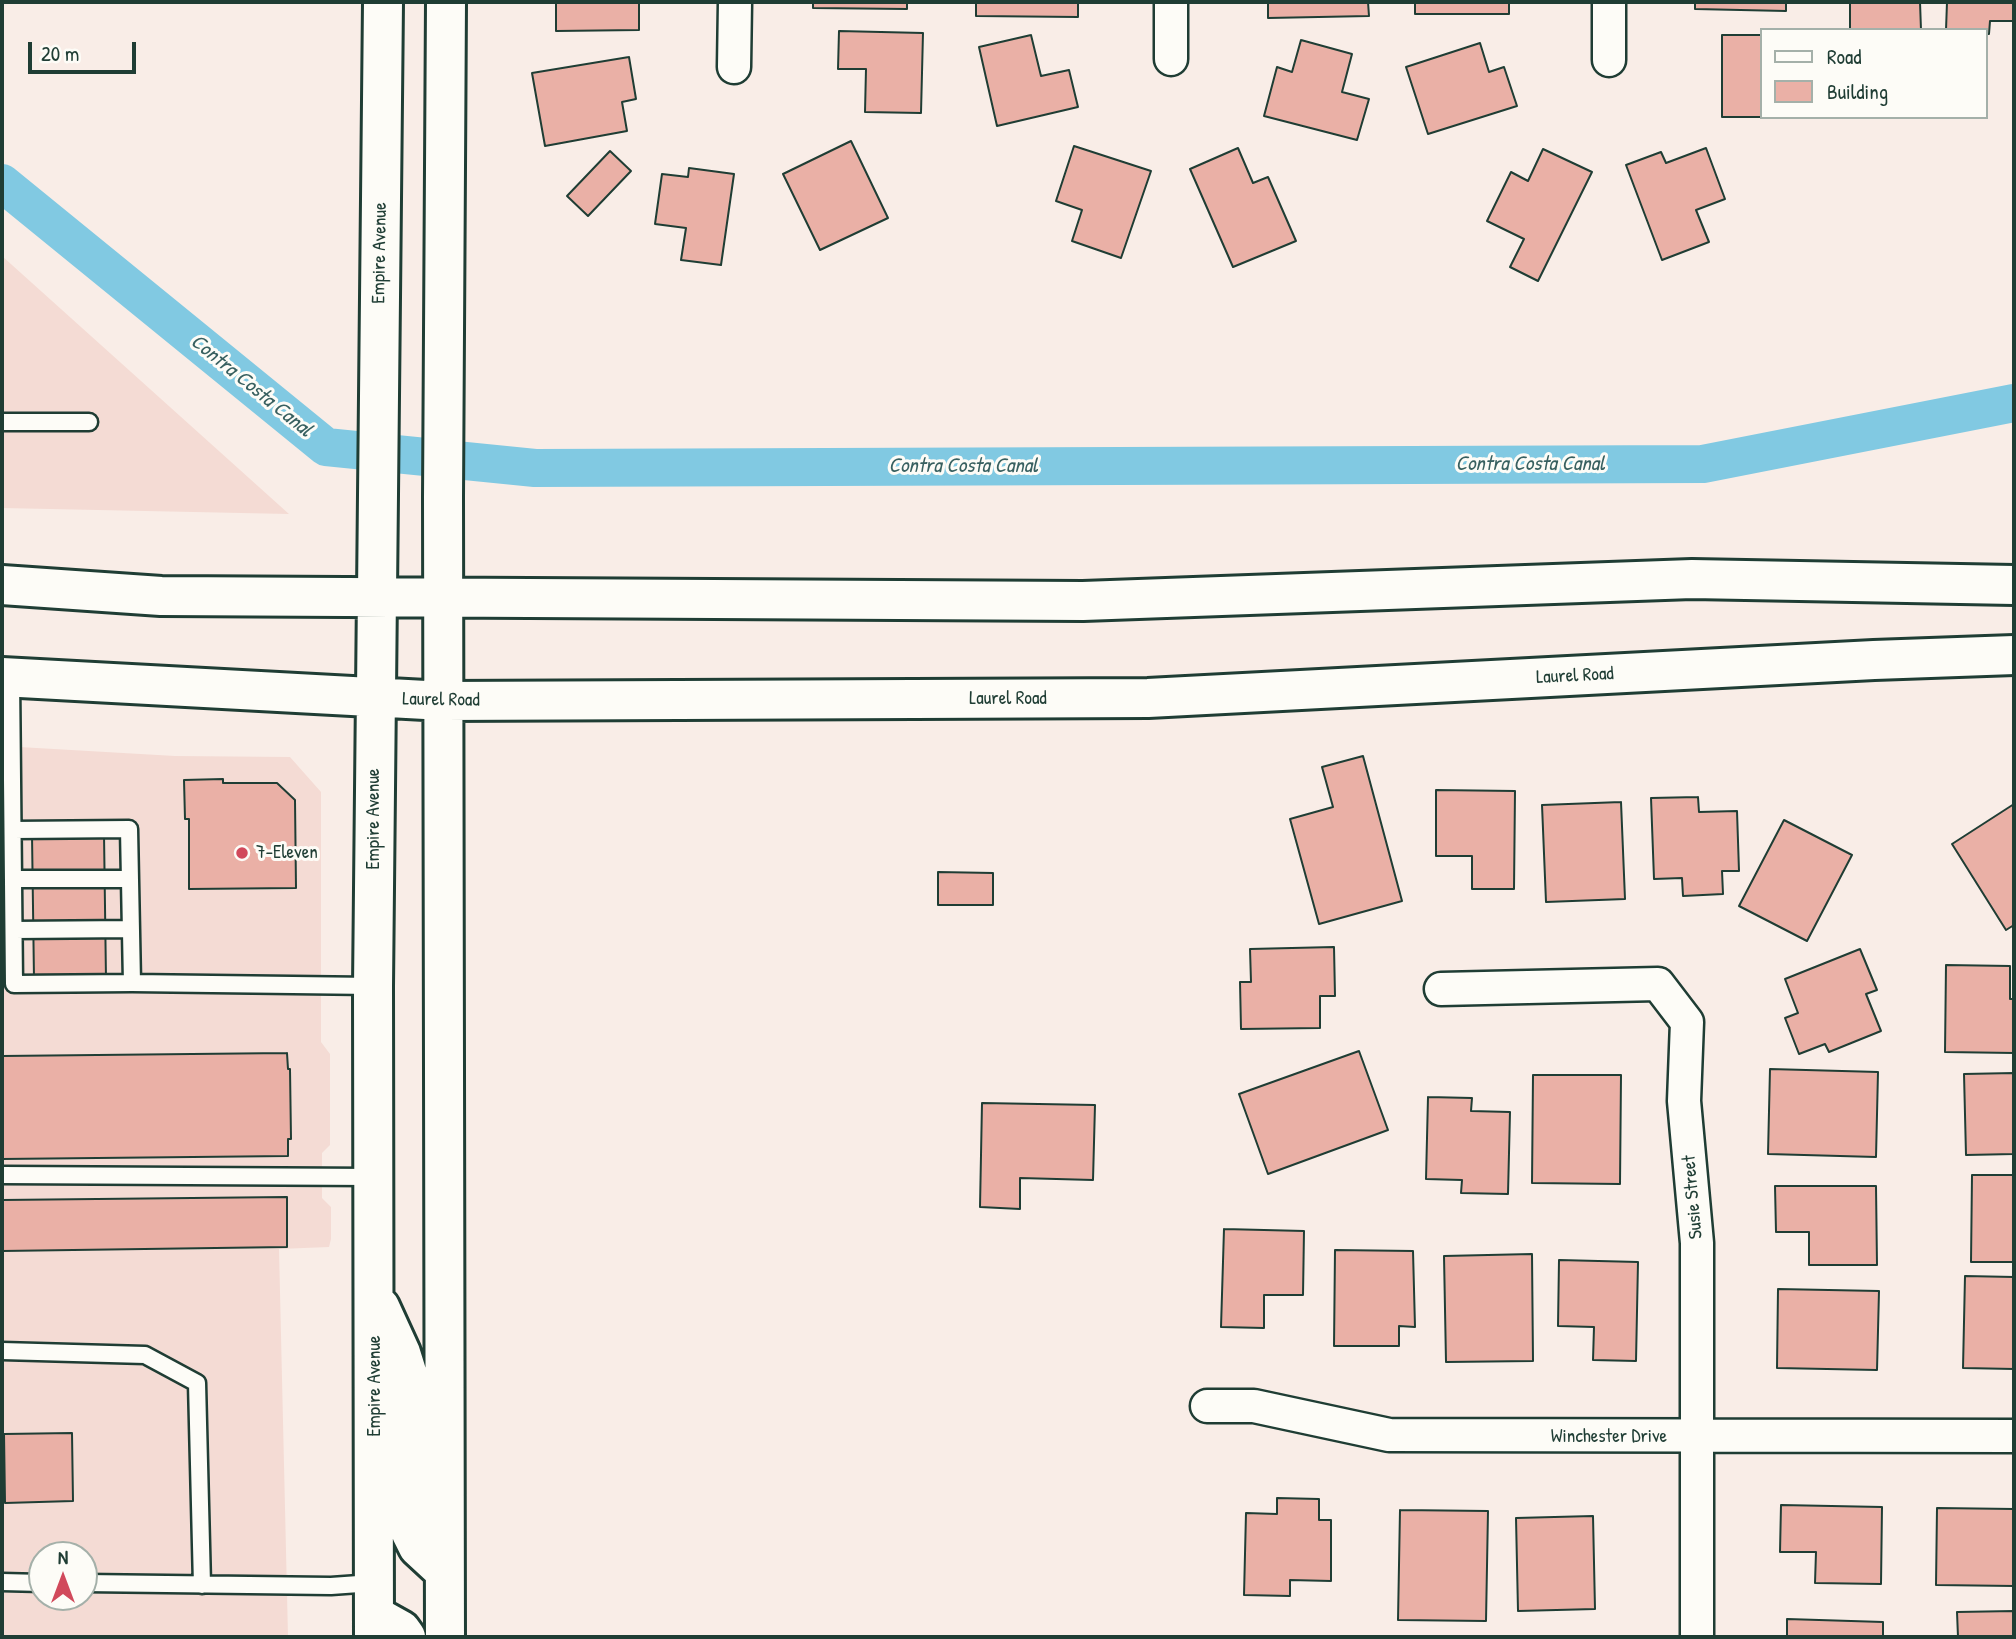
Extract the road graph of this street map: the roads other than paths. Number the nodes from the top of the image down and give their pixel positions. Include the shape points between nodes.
1 (383, 2) edge
2 (446, 2) edge
3 (735, 2) edge
4 (1171, 2) edge
5 (1609, 2) edge
6 (1171, 59) dead end
7 (1609, 60) dead end
8 (734, 67) dead end
9 (2, 422) edge
10 (89, 422) dead end
11 (2, 585) edge
12 (2014, 585) edge
13 (377, 598) junction
14 (444, 598) junction
15 (2014, 655) edge
16 (7, 677) edge
17 (376, 698) junction
18 (444, 701) junction
19 (13, 830) junction
20 (13, 879) junction
21 (130, 879) junction
22 (131, 929) junction
23 (14, 930) junction
24 (132, 983) junction
25 (373, 986) junction
26 (1441, 989) dead end
27 (2, 1175) edge
28 (374, 1177) junction
29 (375, 1296) junction
30 (2, 1351) edge
31 (1207, 1406) dead end
32 (2014, 1436) edge
33 (1699, 1437) junction
34 (444, 1571) junction
35 (2, 1582) edge
36 (28, 1583) edge
37 (98, 1583) edge
38 (202, 1585) junction
39 (374, 1612) edge
40 (406, 1637) edge
41 (445, 1637) edge
42 (1697, 1637) edge

1 - 13 main road, Empire Avenue
2 - 14 main road
3 - 8 street
4 - 6 street
5 - 7 street
9 - 10 lane
11 - 13 main road via 161,596
12 - 14 main road via 1692,579 1083,601
13 - 14 main road
13 - 17 main road, Empire Avenue
14 - 18 main road
15 - 18 main road, Laurel Road via 1148,698
16 - 17 main road, Laurel Road
16 - 19 lane
17 - 18 main road, Laurel Road
17 - 25 main road, Empire Avenue
18 - 34 main road
19 - 20 lane
19 - 21 lane via 129,829
20 - 21 lane
20 - 23 lane
21 - 22 lane
22 - 23 lane
22 - 24 lane
23 - 24 lane via 14,984
24 - 25 lane
25 - 28 main road, Empire Avenue
26 - 33 street, Susie Street via 1658,984 1687,1022 1684,1101 1697,1243
27 - 28 lane
28 - 29 main road, Empire Avenue
29 - 34 main road via 411,1385 411,1532 418,1547
29 - 39 main road, Empire Avenue
30 - 38 lane via 145,1355 197,1383
31 - 33 street, Winchester Drive via 1254,1406 1389,1436
32 - 33 street, Winchester Drive
33 - 42 street, Susie Street
34 - 41 main road
35 - 36 lane
37 - 38 lane
38 - 39 lane via 331,1586
39 - 40 main road

